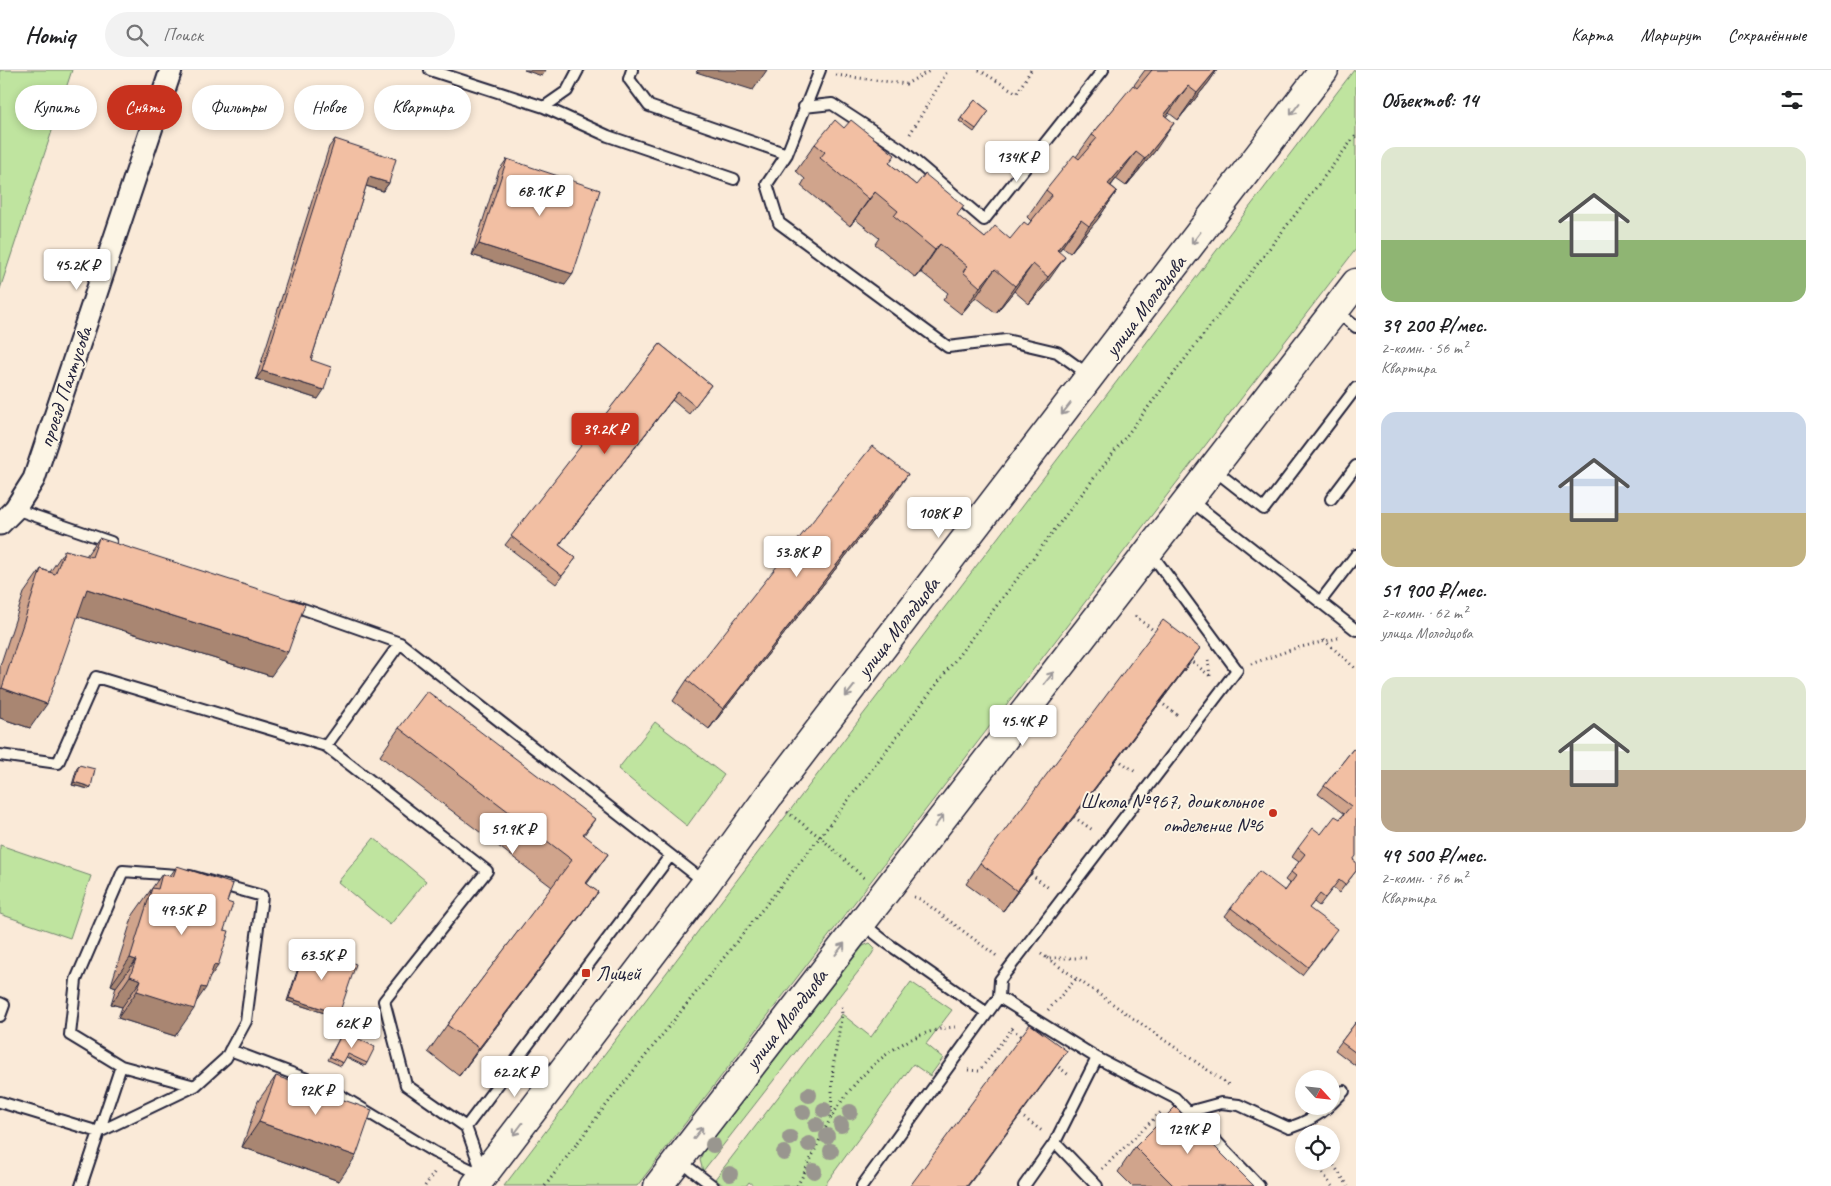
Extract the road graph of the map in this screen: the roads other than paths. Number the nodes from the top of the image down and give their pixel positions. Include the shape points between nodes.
1 (171, 70) edge
2 (430, 70) edge
3 (578, 70) edge
4 (632, 70) edge
5 (1103, 70) edge
6 (1324, 70) edge
7 (820, 72) edge
8 (544, 107) junction
9 (804, 108) junction
10 (787, 154) junction
11 (734, 179) dead end
12 (1356, 283) edge
13 (1335, 310) junction
14 (1356, 327) edge
15 (1091, 376) junction
16 (1356, 388) edge
17 (1356, 466) edge
18 (1212, 469) junction
19 (1331, 499) dead end
20 (1189, 500) junction
21 (7, 516) edge
22 (123, 547) edge
23 (1149, 550) junction
24 (1356, 555) edge
25 (280, 601) edge
26 (1320, 602) junction
27 (1356, 630) edge
28 (400, 643) junction
29 (326, 746) junction
30 (0, 755) edge
31 (670, 856) junction
32 (706, 883) junction
33 (861, 922) junction
34 (999, 997) junction
35 (0, 1003) edge
36 (987, 1013) junction
37 (0, 1016) edge
38 (230, 1050) junction
39 (1097, 1058) junction
40 (121, 1066) junction
41 (195, 1086) junction
42 (1344, 1091) dead end
43 (1340, 1095) edge
44 (0, 1102) edge
45 (1188, 1112) junction
46 (1319, 1115) edge
47 (466, 1127) junction
48 (98, 1132) junction
49 (1055, 1142) junction
50 (678, 1160) junction
51 (479, 1181) edge
52 (1094, 1183) edge
53 (80, 1186) edge
54 (658, 1186) edge
55 (713, 1186) edge
56 (862, 1186) edge
57 (1024, 1186) edge
58 (1259, 1186) edge

1 - 21 street, проезд Пахтусова via 34,478
2 - 8 lane
3 - 8 lane via 567,91
4 - 10 lane via 628,79 649,106
5 - 9 lane via 984,220 901,149 832,104
6 -> 15 street, улица Молодцова
7 - 9 lane
8 - 11 lane via 608,136
9 - 10 lane
10 - 15 lane via 767,184 778,223 948,347 1006,340 1057,352
12 - 13 street, улица Молодцова
13 - 14 lane
13 - 18 street, улица Молодцова
15 -> 32 street, улица Молодцова via 768,797
16 - 18 lane via 1264,509
17 - 19 lane
18 - 20 street, улица Молодцова
20 - 23 street, улица Молодцова
20 - 26 lane
21 - 22 lane
33 -> 23 street, улица Молодцова
23 - 34 lane via 1237,670 1000,980
24 - 26 lane
25 - 28 lane
26 - 27 lane
28 - 29 lane
28 - 31 lane
29 - 30 lane via 96,677 58,763
29 - 47 lane via 487,871 384,1001 406,1085
31 - 32 lane
31 - 47 lane
32 -> 51 street, улица Молодцова
33 - 36 lane
50 -> 33 street, улица Молодцова
34 - 36 lane
34 - 39 lane
35 - 37 lane via 4,1004
36 - 56 lane
38 - 40 lane via 246,1020 262,896 190,876 123,871 76,980 70,1035
38 - 41 lane via 226,1058
38 - 51 lane via 323,1085
39 - 45 lane via 1175,1098
39 - 49 lane
40 - 41 lane
40 - 48 lane
41 - 48 lane
42 - 43 lane
44 - 48 lane
45 - 46 lane via 1221,1103 1239,1106 1289,1128
45 - 58 lane
47 - 51 lane
48 - 53 lane
49 - 52 lane
49 - 57 lane
50 - 54 street, улица Молодцова
50 - 55 lane

